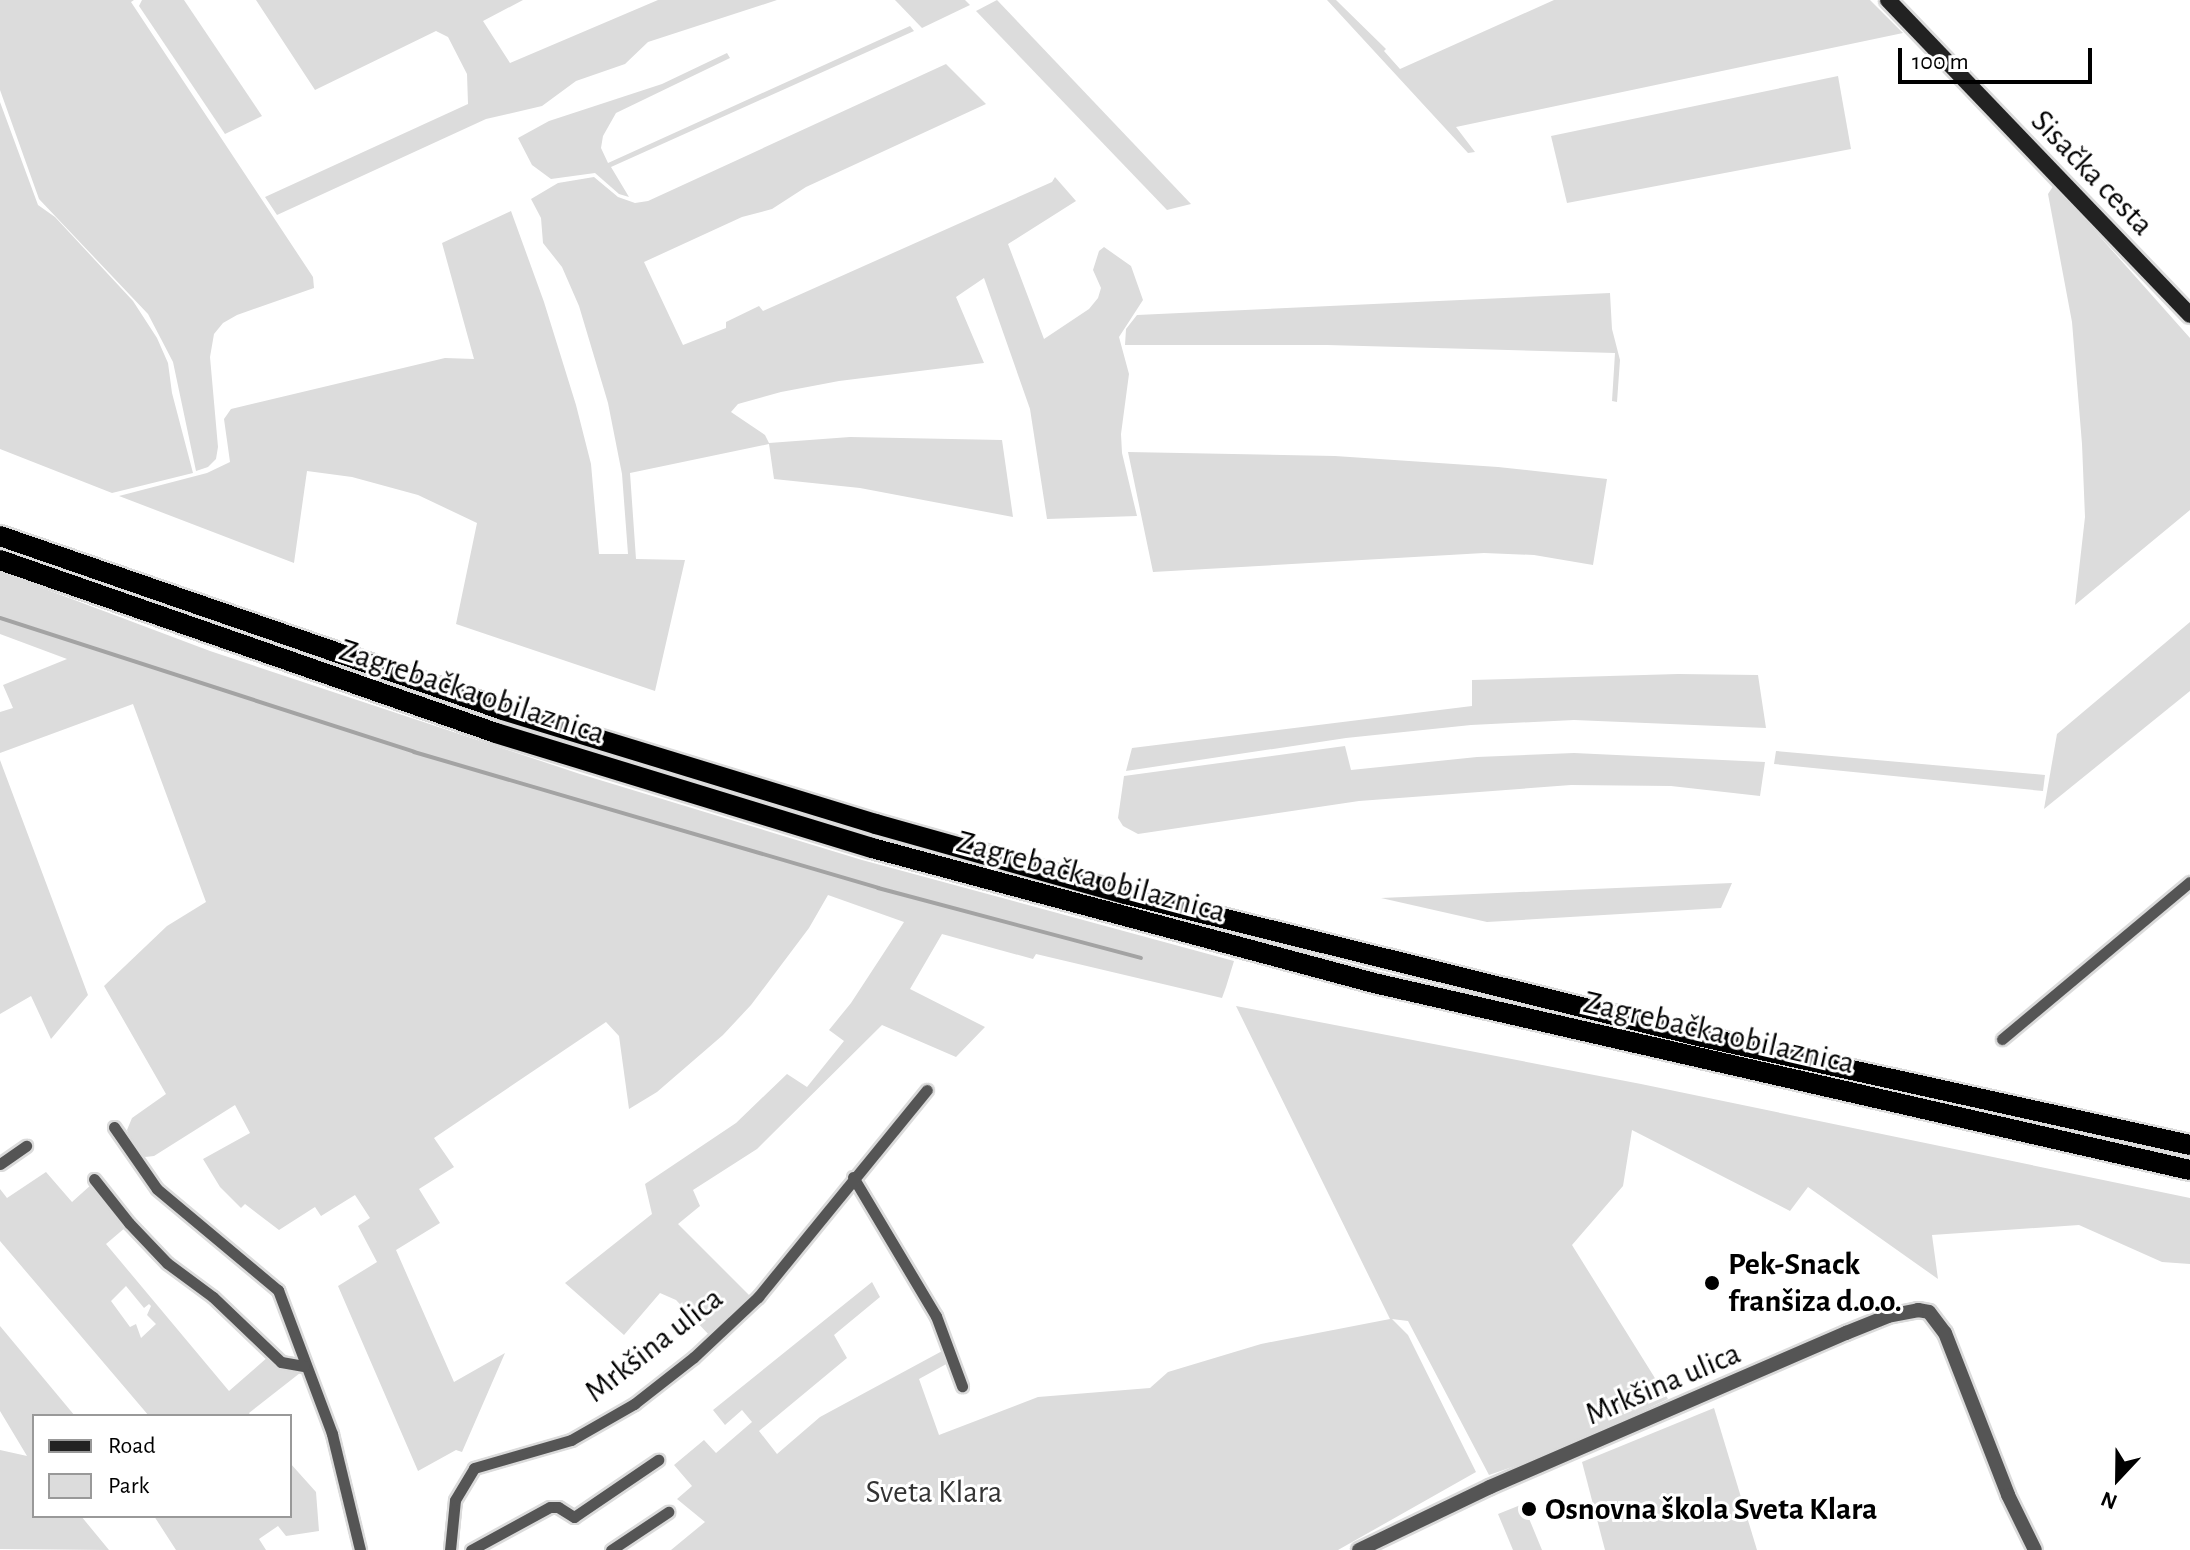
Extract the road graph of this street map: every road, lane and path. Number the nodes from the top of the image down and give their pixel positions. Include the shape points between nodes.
1 (1888, 0) edge
2 (2190, 315) edge
3 (0, 536) edge
4 (0, 560) edge
5 (2190, 882) edge
6 (2002, 1039) dead end
7 (927, 1090) dead end
8 (114, 1127) dead end
9 (2190, 1145) edge
10 (26, 1146) dead end
11 (0, 1164) edge
12 (2190, 1170) edge
13 (853, 1177) junction
14 (94, 1179) dead end
15 (304, 1366) junction
16 (962, 1386) dead end
17 (658, 1460) dead end
18 (668, 1512) dead end
19 (360, 1550) edge
20 (450, 1550) edge
21 (471, 1550) edge
22 (611, 1550) edge
23 (1359, 1550) edge
24 (2035, 1550) edge

1 - 2 main road, Sisačka cesta
3 - 9 highway, Zagrebačka obilaznica via 518,715 1125,894 1698,1036
4 - 12 highway, Zagrebačka obilaznica via 496,733 901,856 1374,983
5 - 6 street
7 - 13 street, Mrkšina ulica
8 - 15 street via 157,1189 278,1290
10 - 11 street
13 - 16 street via 936,1316
13 - 20 street, Mrkšina ulica via 758,1297 634,1404 571,1440 474,1468 455,1500
14 - 15 street via 167,1263 213,1297 281,1362
15 - 19 street via 332,1434
17 - 21 street via 574,1517 550,1507
18 - 22 street
23 - 24 street, Mrkšina ulica via 1490,1487 1846,1333 1918,1310 1929,1312 1945,1333

